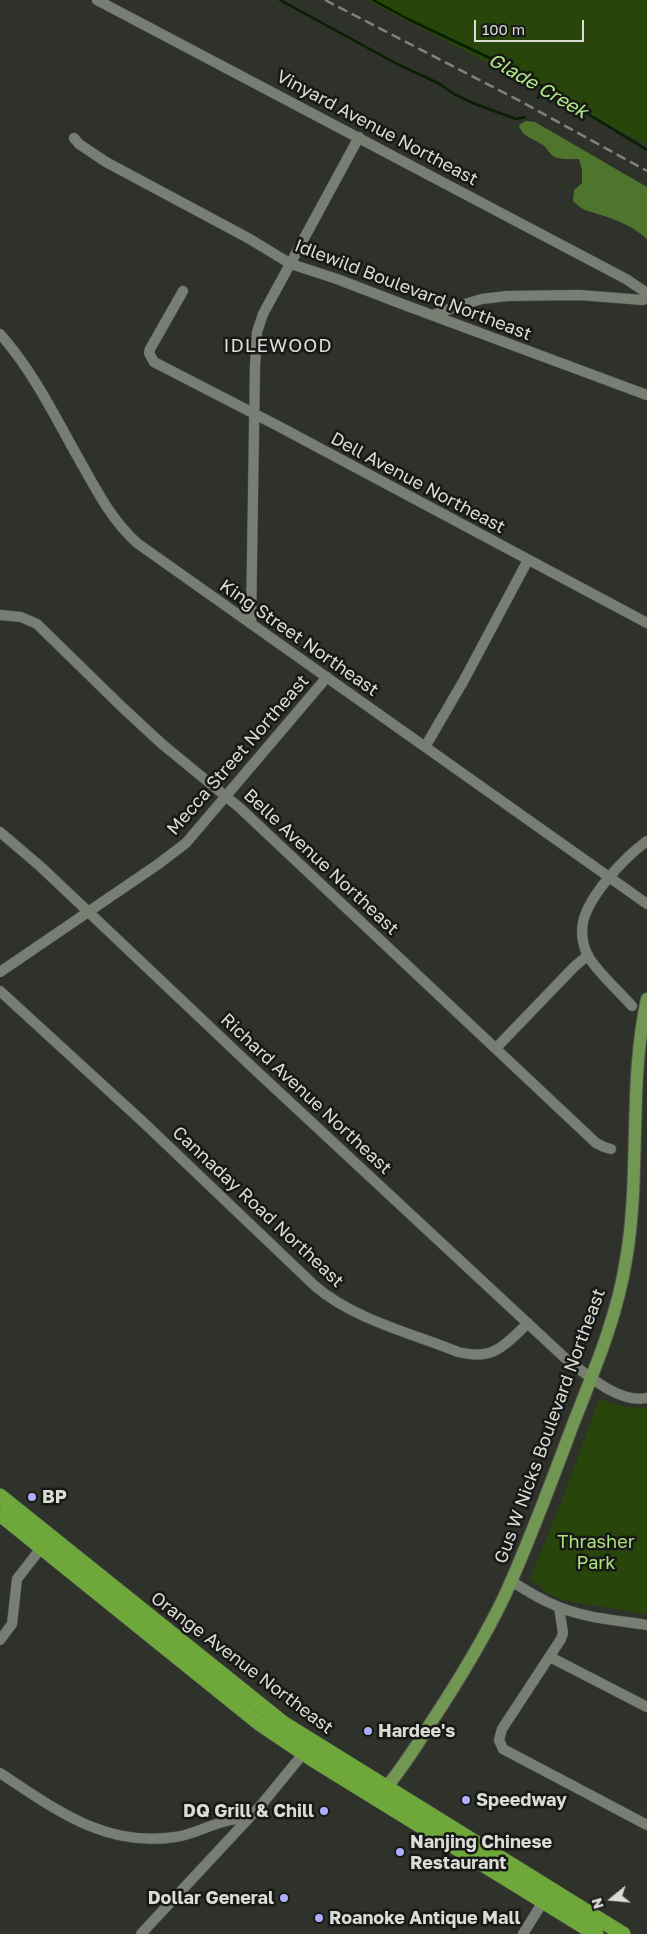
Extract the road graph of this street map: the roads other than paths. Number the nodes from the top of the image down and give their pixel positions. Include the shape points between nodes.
1 (97, 0) edge
2 (360, 137) junction
3 (74, 138) dead end
4 (291, 264) junction
5 (183, 291) dead end
6 (645, 292) edge
7 (433, 315) junction
8 (0, 334) edge
9 (647, 395) edge
10 (254, 414) junction
11 (528, 560) junction
12 (0, 615) edge
13 (647, 623) edge
14 (251, 624) junction
15 (327, 677) junction
16 (425, 747) junction
17 (226, 796) junction
18 (0, 832) edge
19 (647, 841) edge
20 (610, 877) junction
21 (647, 904) edge
22 (88, 912) junction
23 (588, 955) junction
24 (0, 972) edge
25 (0, 991) edge
26 (647, 999) edge
27 (632, 1006) dead end
28 (496, 1048) junction
29 (611, 1149) dead end
30 (528, 1323) junction
31 (591, 1378) junction
32 (647, 1398) edge
33 (0, 1496) edge
34 (0, 1514) edge
35 (45, 1542) junction
36 (511, 1581) junction
37 (559, 1607) junction
38 (647, 1625) edge
39 (0, 1640) edge
40 (550, 1657) junction
41 (647, 1707) edge
42 (308, 1748) junction
43 (0, 1773) edge
44 (382, 1793) junction
45 (249, 1818) junction
46 (647, 1825) edge
47 (547, 1895) junction
48 (141, 1934) edge
49 (523, 1934) edge
50 (596, 1934) edge
51 (623, 1934) edge

1 - 2 street, Vinyard Avenue Northeast
2 - 4 street
2 - 6 street, Vinyard Avenue Northeast
3 - 4 street, Idlewild Boulevard Northeast via 106,162
4 - 7 street, Idlewild Boulevard Northeast
4 - 10 street via 263,314 257,332
5 - 10 street, Dell Avenue Northeast via 150,349 154,362
6 - 7 street via 643,300 579,295 492,297
7 - 9 street, Idlewild Boulevard Northeast
8 - 14 street, King Street Northeast via 21,360 103,502 125,532
10 - 11 street, Dell Avenue Northeast
10 - 14 street
11 - 13 street, Dell Avenue Northeast
11 - 16 street
12 - 17 street, Belle Avenue Northeast via 21,617 37,624 155,737
14 - 15 street, King Street Northeast
15 - 16 street, King Street Northeast
15 - 17 street, Mecca Street Northeast
16 - 20 street, King Street Northeast
17 - 22 street, Mecca Street Northeast via 178,851
17 - 28 street, Belle Avenue Northeast
18 - 22 street, Richard Avenue Northeast
19 - 20 street
20 - 21 street, King Street Northeast
20 - 23 street via 583,922 582,937
22 - 24 street, Mecca Street Northeast
22 - 30 street, Richard Avenue Northeast
23 - 27 street
23 - 28 street
25 - 30 street, Cannaday Road Northeast via 315,1286 333,1299 381,1322 471,1355 498,1350
26 - 31 main road, Gus W Nicks Boulevard Northeast via 638,1057 630,1238 614,1314
28 - 29 street, Belle Avenue Northeast via 596,1143
30 - 31 street, Richard Avenue Northeast
31 - 32 street, Richard Avenue Northeast via 628,1397
31 - 36 main road, Gus W Nicks Boulevard Northeast
33 - 35 highway, Orange Avenue Northeast
34 - 35 highway, Orange Avenue Northeast
35 - 39 street via 17,1579 12,1624
35 - 42 highway, Orange Avenue Northeast via 260,1706
36 - 37 street
36 - 44 main road, Gus W Nicks Boulevard Northeast via 455,1687
37 - 38 street via 590,1616
37 - 40 street via 563,1633
40 - 41 street
40 - 46 street via 500,1734 500,1745
42 - 44 highway, Orange Avenue Northeast
42 - 45 street
43 - 45 street via 82,1824 111,1834 139,1838 175,1837 223,1822
44 - 47 highway, Orange Avenue Northeast
45 - 48 street
47 - 49 street
47 - 50 highway, Orange Avenue Northeast
47 - 51 highway, Orange Avenue Northeast

